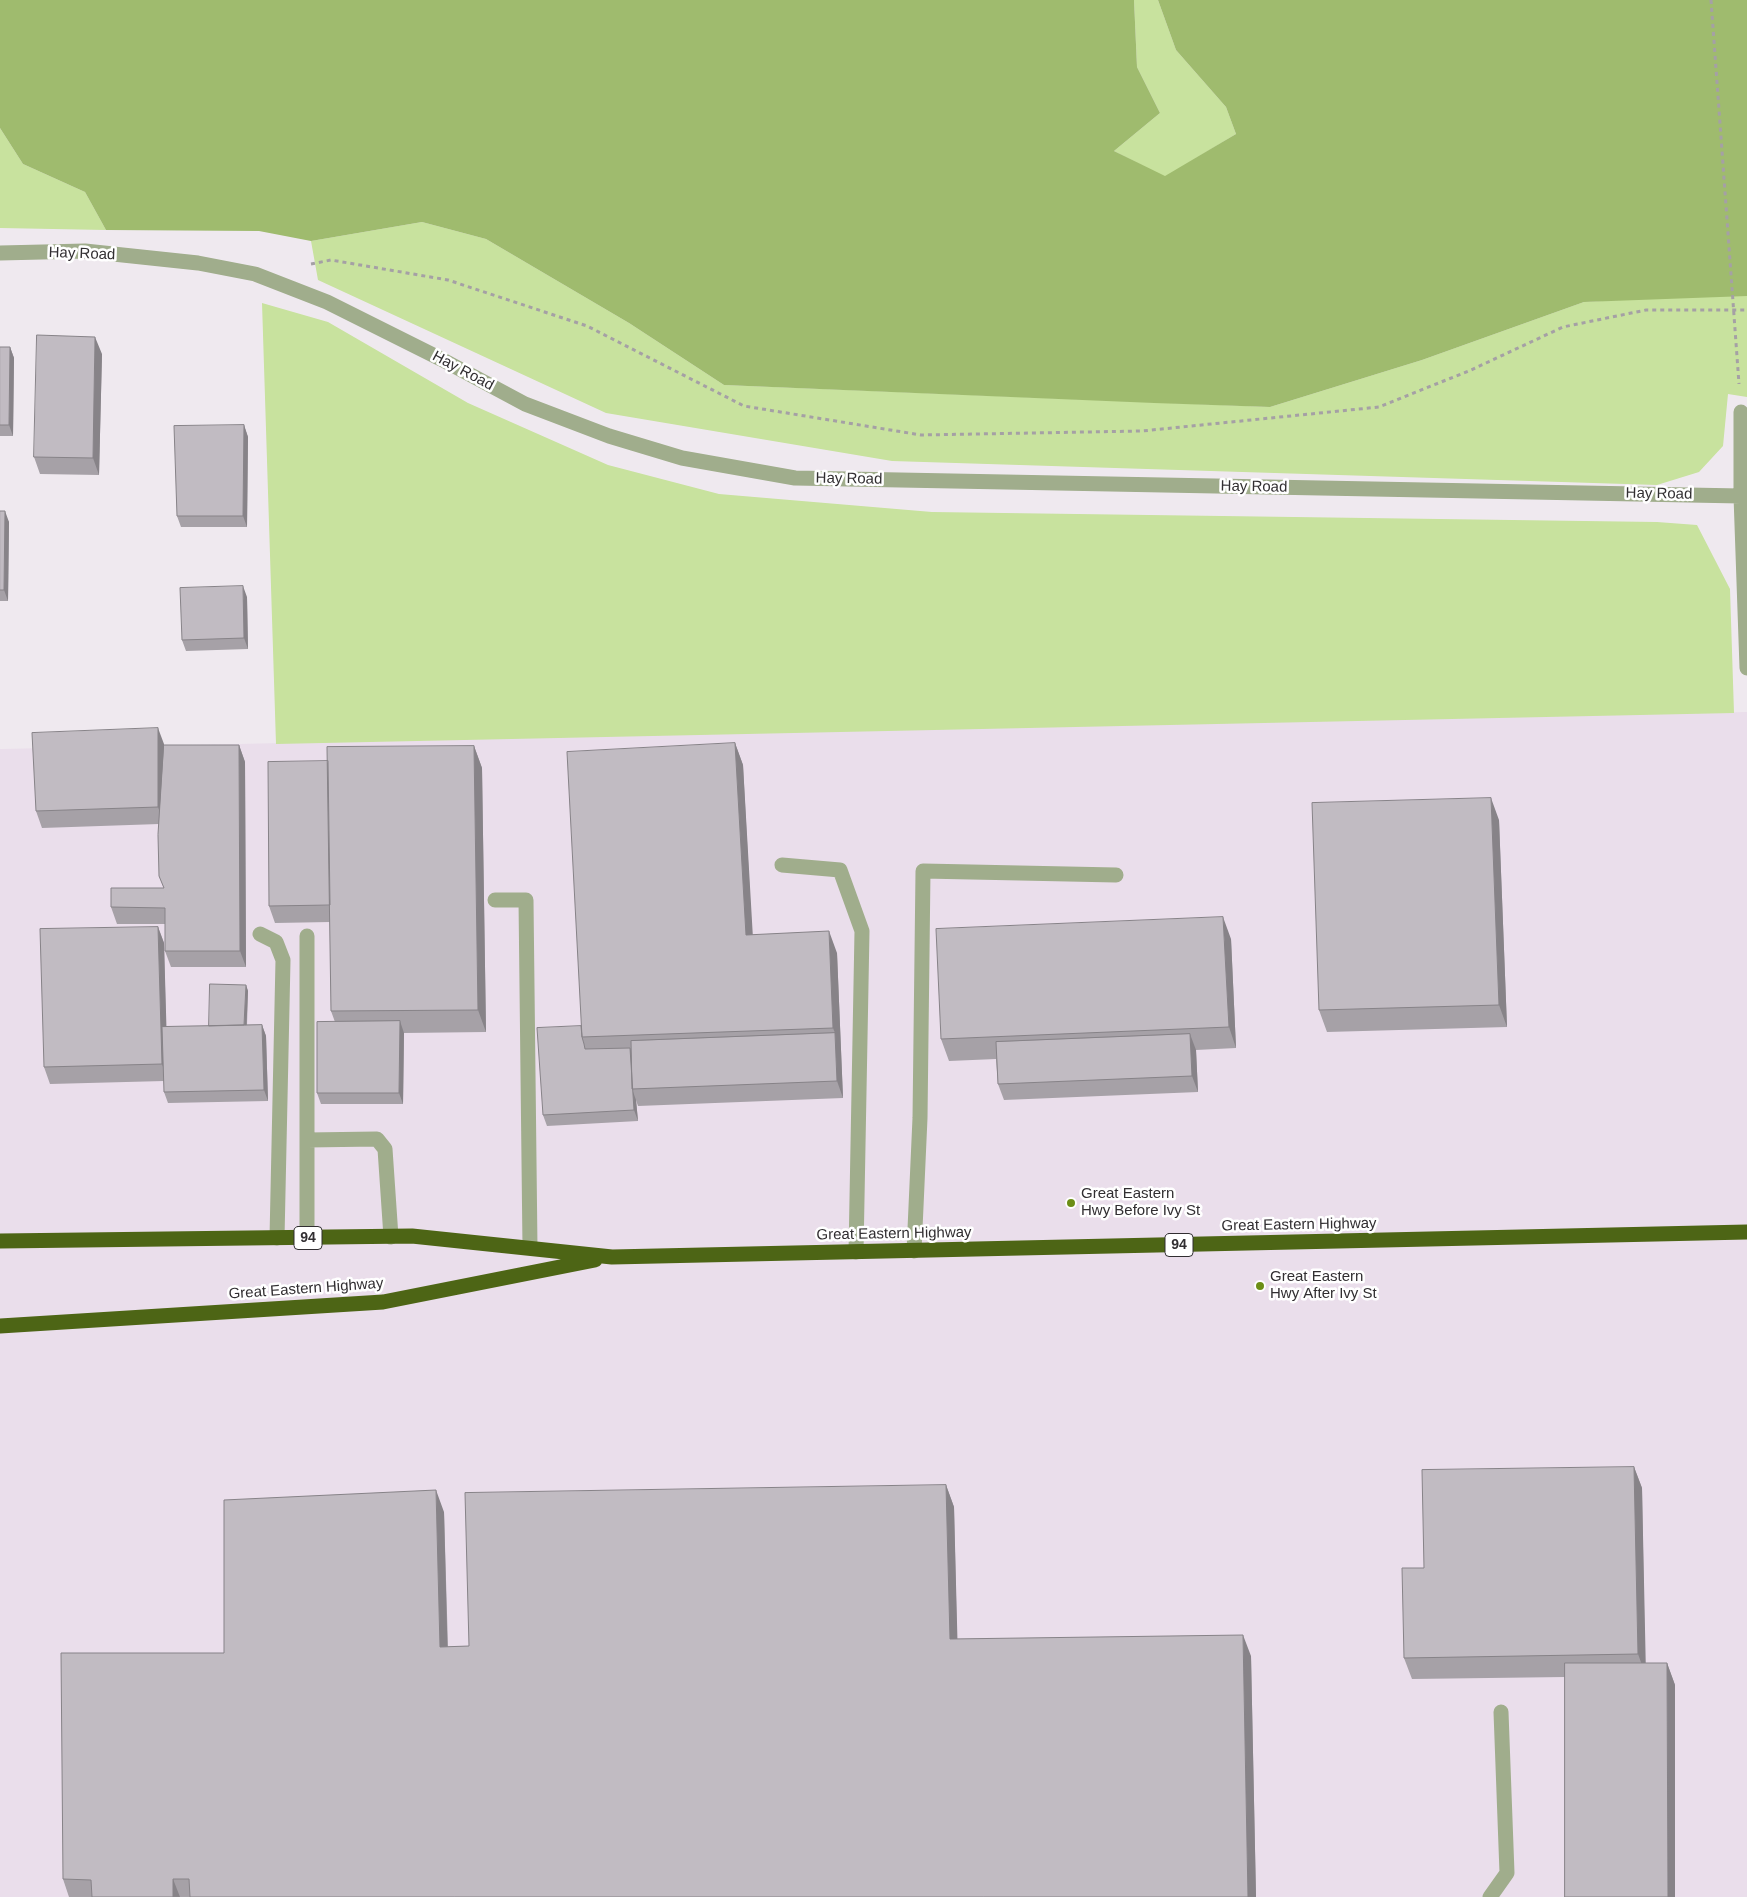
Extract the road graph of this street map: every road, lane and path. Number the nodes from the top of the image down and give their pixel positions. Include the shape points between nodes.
1 (1711, 0) edge
2 (0, 253) edge
3 (302, 266) dead end
4 (1733, 309) junction
5 (1747, 310) edge
6 (1741, 412) joint
7 (1741, 496) junction
8 (1747, 668) edge
9 (782, 865) dead end
10 (1116, 875) dead end
11 (495, 900) dead end
12 (260, 934) dead end
13 (307, 936) dead end
14 (307, 1140) junction
15 (1747, 1232) edge
16 (392, 1237) junction
17 (277, 1238) junction
18 (307, 1238) junction
19 (0, 1241) edge
20 (530, 1248) junction
21 (914, 1251) junction
22 (856, 1252) junction
23 (612, 1257) junction
24 (0, 1326) edge
25 (1501, 1712) dead end
26 (1490, 1897) edge

1 - 4 path
2 - 7 street, Hay Road via 84,251 198,263 255,274 327,302 525,404 609,436 682,458 795,478
3 - 4 path via 331,260 448,280 587,326 744,406 921,435 1142,431 1379,407 1563,327 1646,310
4 - 5 path
4 - 6 path
6 - 7 street
7 - 8 street
9 - 22 street via 840,870 862,931
10 - 21 street via 922,871 920,1118
11 - 20 street via 526,900
12 - 17 street via 276,942 282,960
13 - 14 street
14 - 16 street via 378,1140 385,1149
14 - 18 street
15 - 21 highway, Great Eastern Highway / 94
16 - 18 highway, Great Eastern Highway / 94
16 - 20 highway, Great Eastern Highway / 94 via 412,1236
17 - 18 highway, Great Eastern Highway / 94
17 - 19 highway, Great Eastern Highway / 94
20 - 23 highway, Great Eastern Highway / 94
21 - 22 highway, Great Eastern Highway / 94
22 - 23 highway, Great Eastern Highway / 94
23 - 24 highway, Great Eastern Highway / 94 via 383,1302
25 - 26 street via 1507,1873

